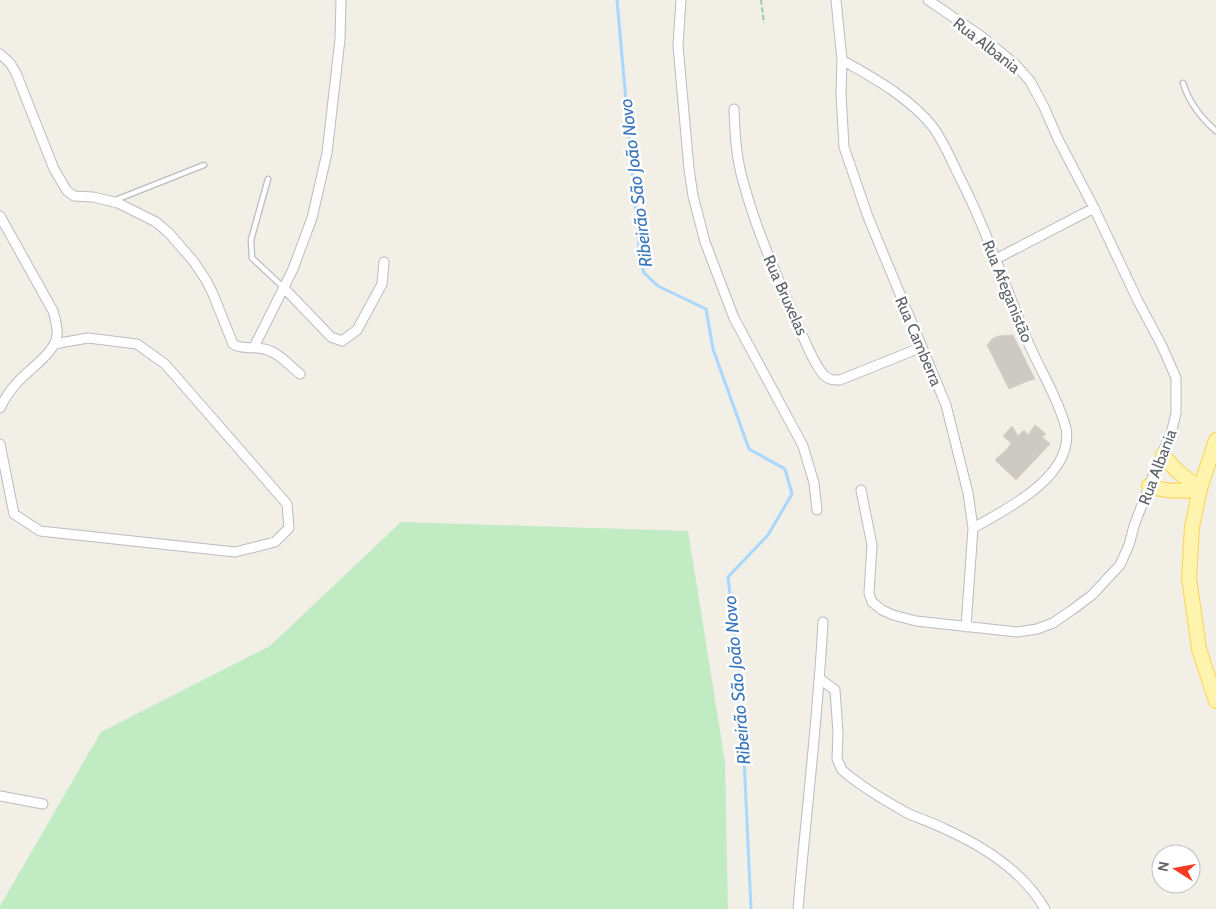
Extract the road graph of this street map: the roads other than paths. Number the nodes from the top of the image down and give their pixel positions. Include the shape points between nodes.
1 (341, 0) edge
2 (681, 0) edge
3 (836, 0) edge
4 (928, 0) edge
5 (0, 54) edge
6 (842, 60) junction
7 (1183, 84) dead end
8 (734, 109) dead end
9 (1216, 131) edge
10 (204, 165) dead end
11 (268, 179) dead end
12 (112, 201) junction
13 (1094, 208) junction
14 (0, 216) edge
15 (996, 259) junction
16 (384, 262) dead end
17 (284, 288) junction
18 (54, 344) junction
19 (254, 347) junction
20 (922, 347) junction
21 (300, 374) dead end
22 (0, 408) edge
23 (1216, 440) edge
24 (0, 444) edge
25 (1163, 455) junction
26 (1149, 486) junction
27 (861, 490) dead end
28 (1200, 490) junction
29 (817, 510) dead end
30 (973, 528) junction
31 (823, 622) dead end
32 (966, 627) junction
33 (820, 679) junction
34 (1216, 702) edge
35 (0, 796) edge
36 (43, 804) dead end
37 (798, 909) edge
38 (1045, 909) edge

1 - 17 street via 340,39 327,153 312,218
2 - 29 street via 678,46 689,170 705,242 734,318 803,446 814,483
3 - 6 street, Rua Camberra
4 - 13 street, Rua Albania via 981,36 1030,81
5 - 12 street via 16,72 54,169 67,191 74,196
6 - 15 street, Rua Afeganistão via 897,95 922,114 935,130 969,195
6 - 20 street, Rua Camberra via 844,147 868,217
7 - 9 lane via 1191,103
8 - 20 street, Rua Bruxelas via 742,181 758,230 795,318 824,375 840,380
10 - 12 lane
11 - 17 lane via 251,240 252,258
12 - 19 street via 156,222 170,233 206,280 233,344
13 - 15 street
13 - 25 street, Rua Albania via 1176,378 1176,413
14 - 18 street via 53,312 57,336
15 - 30 street, Rua Afeganistão via 1029,344 1061,410 1066,444 1061,460 1047,478 1007,510
16 - 17 street via 382,284 357,330 342,341 331,337
17 - 19 street
18 - 22 street via 15,384
18 - 24 street via 88,338 137,344 166,364 287,504 290,528 275,542 235,552 40,531 14,514
19 - 21 street via 270,350
20 - 30 street, Rua Camberra via 946,405
23 - 28 main road
25 - 26 street, Rua Albania
25 - 28 main road
26 - 28 main road via 1176,491
26 - 32 street, Rua Albania via 1120,565 1092,595 1053,623 1027,630
27 - 32 street, Rua Albania via 872,544 869,593 872,602 882,610 908,619
28 - 34 main road via 1192,527 1189,578 1199,649
30 - 32 street, Rua Camberra
31 - 33 street
33 - 37 street
33 - 38 street via 835,690 837,759 842,770 909,814 968,840 991,855 1019,877
35 - 36 street

